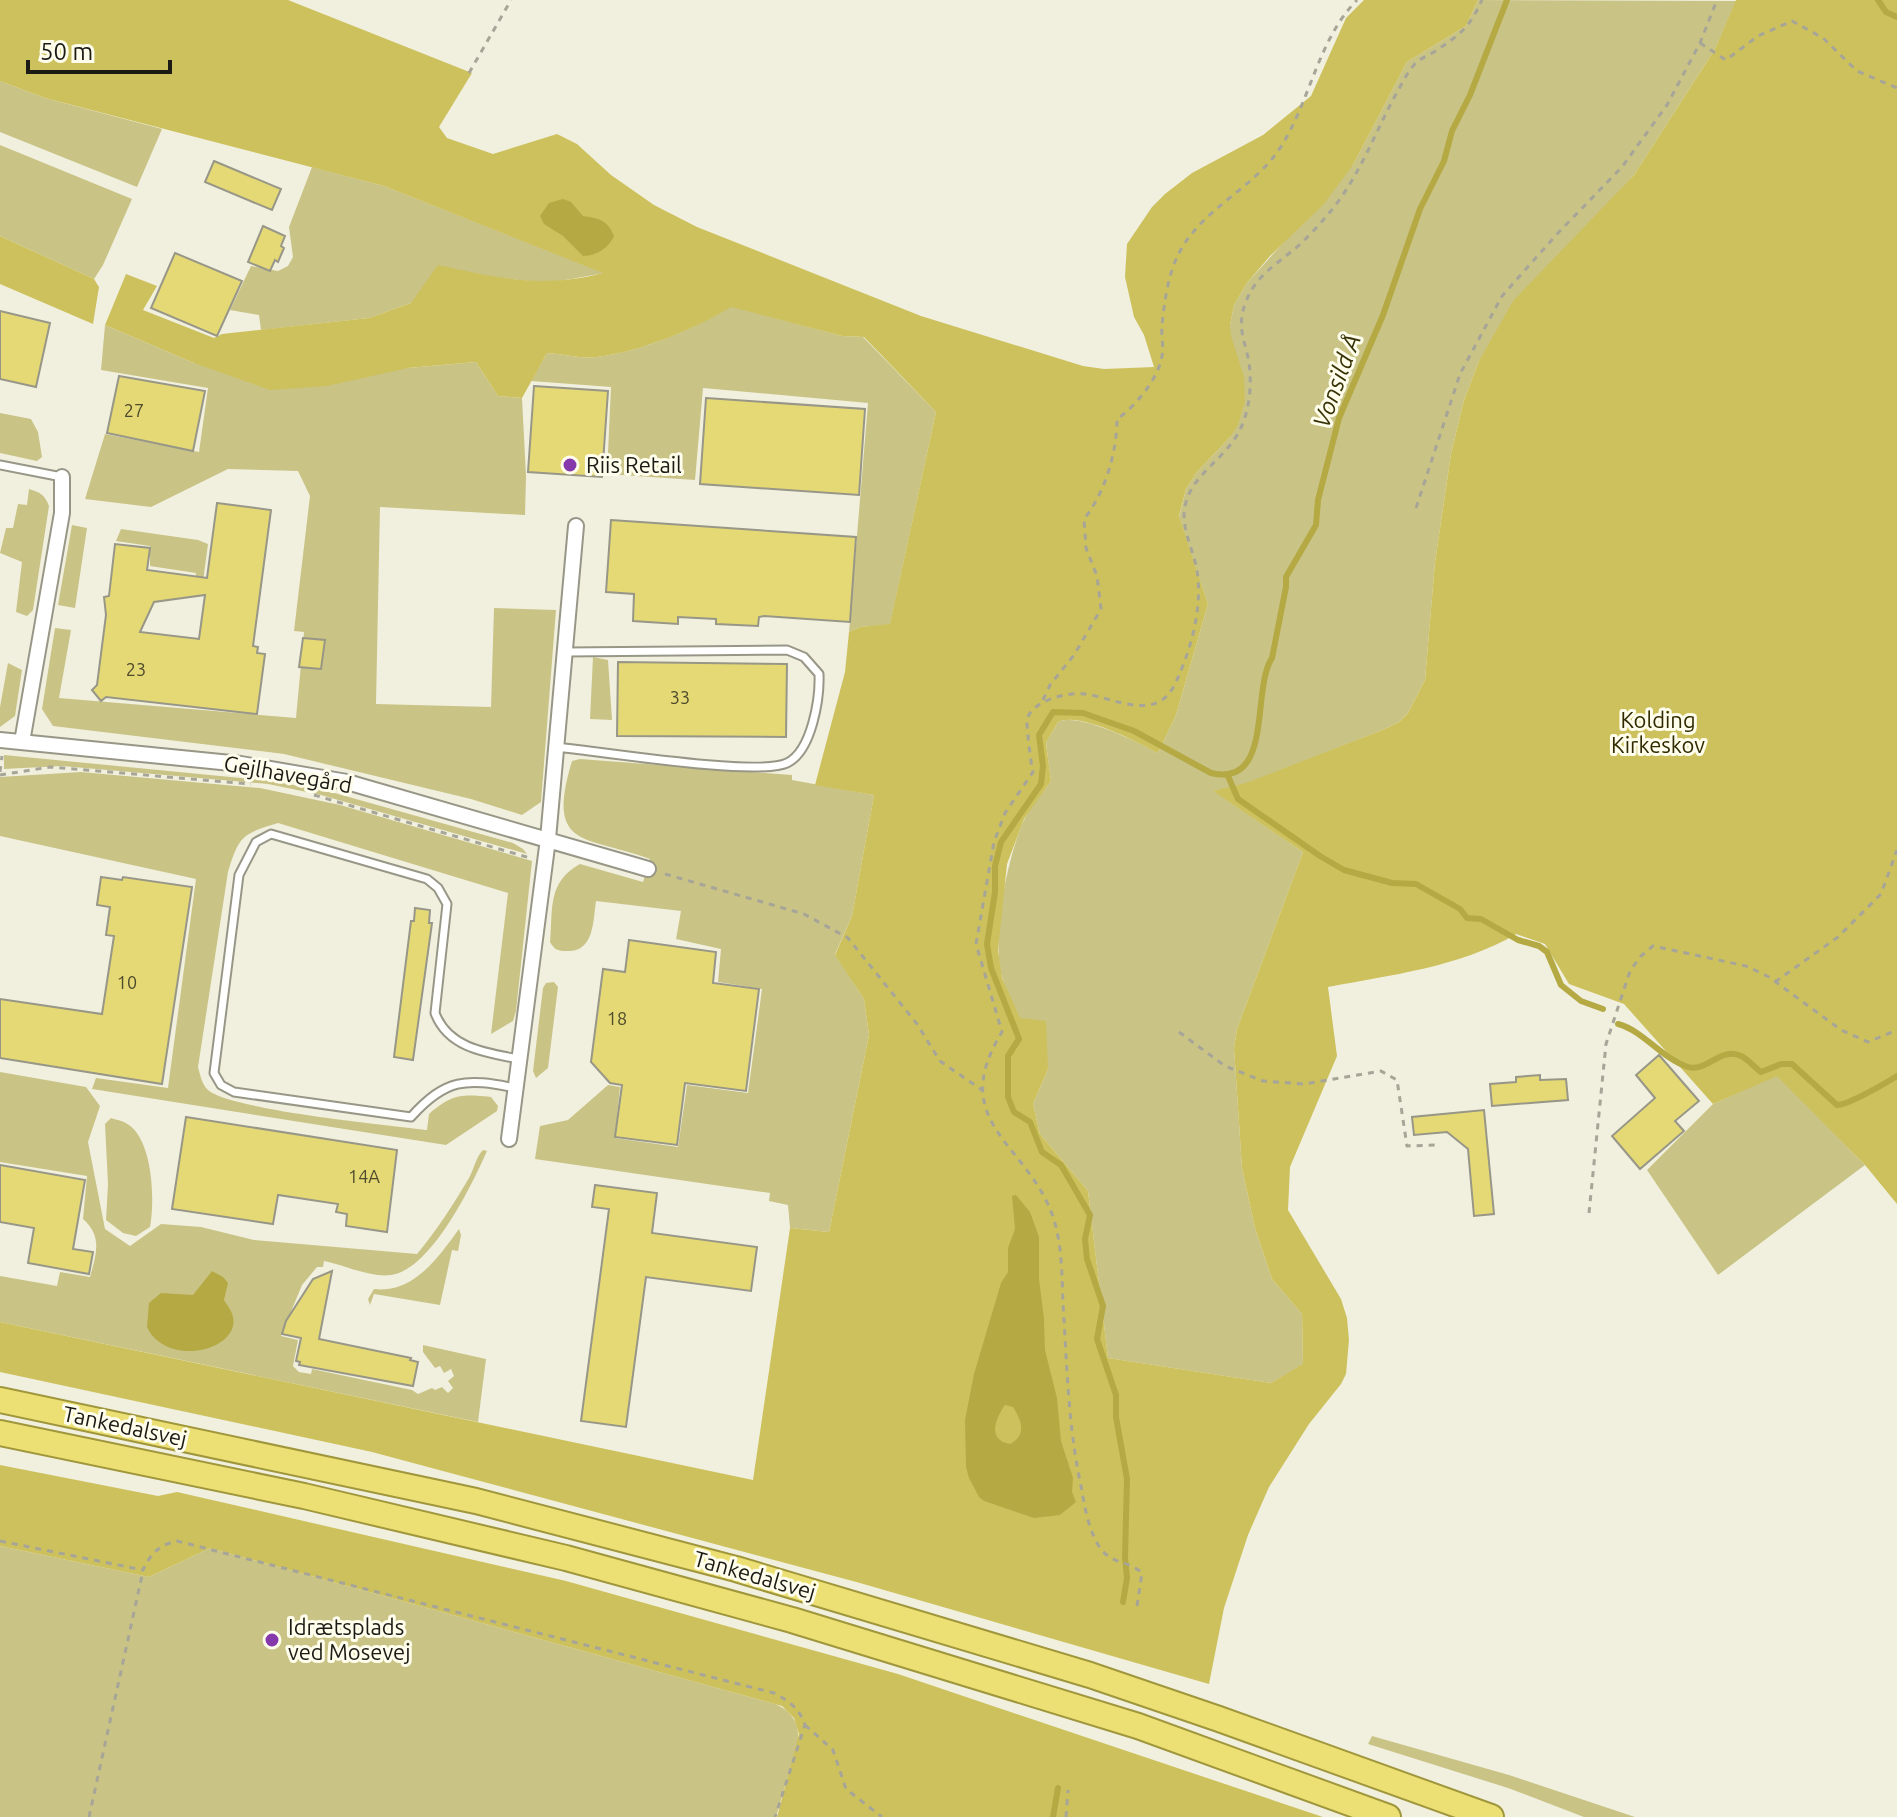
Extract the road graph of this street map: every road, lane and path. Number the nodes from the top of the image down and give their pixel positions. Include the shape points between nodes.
1 (511, 0) edge
2 (1357, 0) edge
3 (1482, 0) edge
4 (1717, 0) edge
5 (1700, 43) junction
6 (469, 73) dead end
7 (1897, 88) edge
8 (0, 465) edge
9 (62, 477) joint
10 (1416, 508) dead end
11 (576, 526) dead end
12 (564, 652) junction
13 (1043, 701) junction
14 (0, 740) edge
15 (22, 742) junction
16 (556, 747) junction
17 (0, 775) edge
18 (265, 786) dead end
19 (310, 794) dead end
20 (548, 839) junction
21 (1897, 850) edge
22 (545, 862) junction
23 (648, 869) joint
24 (1775, 982) junction
25 (1897, 1030) edge
26 (1179, 1032) dead end
27 (519, 1059) junction
28 (515, 1088) junction
29 (982, 1090) junction
30 (509, 1139) dead end
31 (1435, 1145) dead end
32 (1589, 1213) dead end
33 (0, 1400) edge
34 (0, 1433) edge
35 (0, 1541) edge
36 (143, 1570) junction
37 (1137, 1606) dead end
38 (805, 1725) junction
39 (1068, 1790) dead end
40 (89, 1817) edge
41 (775, 1817) edge
42 (882, 1817) edge
43 (1066, 1817) edge
44 (1388, 1817) edge
45 (1491, 1817) edge

1 - 6 path
2 - 13 path via 1329,40 1282,145 1258,176 1194,231 1176,259 1161,327 1162,357 1133,408 1117,419 1117,443 1095,505 1084,519 1101,609
3 - 13 path via 1464,30 1416,62 1361,167 1331,211 1264,274 1248,297 1241,317 1251,373 1246,415 1231,447 1197,481 1185,507 1200,591 1173,689 1157,703 1134,706 1084,694
4 - 5 path
5 - 7 path via 1726,60 1758,36 1792,21 1823,38 1857,71
5 - 10 path via 1667,105 1622,167 1502,296 1460,374
8 - 9 lane
9 - 15 street via 62,513
11 - 12 street
12 - 16 street
12 - 16 lane via 787,650 804,657 819,674 820,696 813,727 786,764 745,767
13 - 29 path via 1028,715 1026,726 1033,772 1005,813 994,842 980,912 976,944 1002,1032 985,1067
14 - 15 street, Gejlhavegård
15 - 20 street, Gejlhavegård via 241,764 347,782
16 - 20 street
17 - 18 path via 50,767
19 - 22 path
20 - 22 street
20 - 23 street, Gejlhavegård
21 - 24 path via 1881,894 1838,937
22 - 27 street
23 - 29 path via 804,914 848,938 940,1061
24 - 25 path via 1841,1030 1868,1042
24 - 32 path via 1746,966 1687,952 1653,946 1641,956 1630,971 1606,1044
26 - 31 path via 1225,1066 1263,1081 1304,1084 1381,1071 1397,1080 1407,1146
27 - 28 street
27 - 28 lane via 487,1054 451,1038 440,1027 435,1013 447,904 438,888 427,879 271,834 256,842 239,875 214,1073 221,1085 234,1092 411,1117 443,1087 480,1081
28 - 30 street
29 - 37 path via 985,1113 1039,1187 1054,1220 1071,1440 1096,1541 1114,1561 1142,1573
33 - 45 highway, Tankedalsvej via 461,1498 736,1569 1090,1675
34 - 44 highway, Tankedalsvej via 320,1499 792,1620 1138,1726
35 - 36 path
36 - 38 path via 150,1556 177,1541 774,1693 789,1701
36 - 40 path
38 - 41 path
38 - 42 path via 833,1750 846,1789
39 - 43 path

